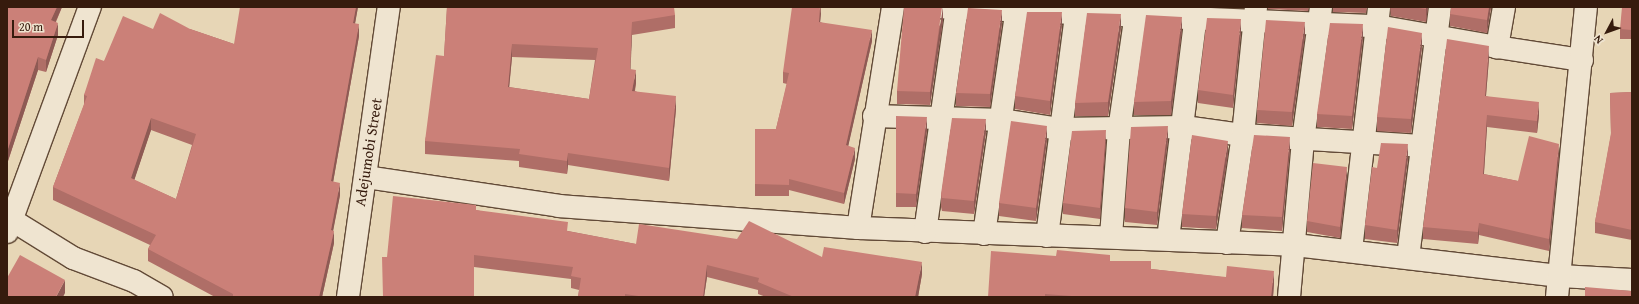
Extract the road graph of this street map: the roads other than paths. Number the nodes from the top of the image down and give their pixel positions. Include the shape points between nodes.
1 (90, 7) edge
2 (390, 7) edge
3 (893, 7) edge
4 (1440, 7) edge
5 (1504, 7) edge
6 (1586, 7) edge
7 (950, 8) edge
8 (1017, 9) edge
9 (1077, 10) edge
10 (1137, 12) edge
11 (1196, 12) edge
12 (1256, 14) edge
13 (1320, 16) edge
14 (1378, 17) edge
15 (1436, 35) junction
16 (1497, 47) junction
17 (1582, 60) junction
18 (874, 116) junction
19 (941, 120) junction
20 (1002, 120) junction
21 (1184, 127) junction
22 (1060, 129) junction
23 (1118, 130) junction
24 (1243, 135) junction
25 (1303, 140) junction
26 (1364, 143) junction
27 (1421, 146) junction
28 (366, 178) junction
29 (9, 223) edge
30 (858, 228) junction
31 (925, 232) junction
32 (984, 234) junction
33 (1046, 236) junction
34 (1111, 236) junction
35 (1168, 239) junction
36 (1227, 243) junction
37 (1296, 245) junction
38 (1351, 250) junction
39 (1408, 256) junction
40 (1560, 276) junction
41 (1632, 280) edge
42 (162, 297) edge
43 (348, 297) edge
44 (1289, 297) edge
45 (1557, 297) edge

1 - 29 street
2 - 28 street, Adejumobi Street
3 - 18 street
4 - 15 street
5 - 16 street
6 - 17 street
7 - 8 street
7 - 19 street
8 - 9 street
8 - 20 street
9 - 10 street
9 - 22 street
10 - 11 street
10 - 23 street
11 - 12 street
11 - 21 street
12 - 13 street
12 - 24 street
13 - 14 street
13 - 25 street
14 - 15 street
14 - 26 street
15 - 16 street
15 - 27 street
16 - 17 street
17 - 40 street
18 - 19 street
18 - 30 street
19 - 20 street
19 - 31 street
20 - 22 street
20 - 32 street
21 - 23 street
21 - 24 street
21 - 35 street
22 - 23 street
22 - 33 street
23 - 34 street
24 - 25 street
24 - 36 street
25 - 26 street
25 - 37 street
26 - 27 street
26 - 38 street
27 - 39 street
28 - 30 street via 559,206
28 - 43 street, Adejumobi Street
29 - 42 street via 73,258 134,281
30 - 31 street
31 - 32 street
32 - 33 street
33 - 34 street
34 - 35 street
35 - 36 street
36 - 37 street
37 - 38 street
37 - 44 street
38 - 39 street
39 - 40 street
40 - 41 street
40 - 45 street

